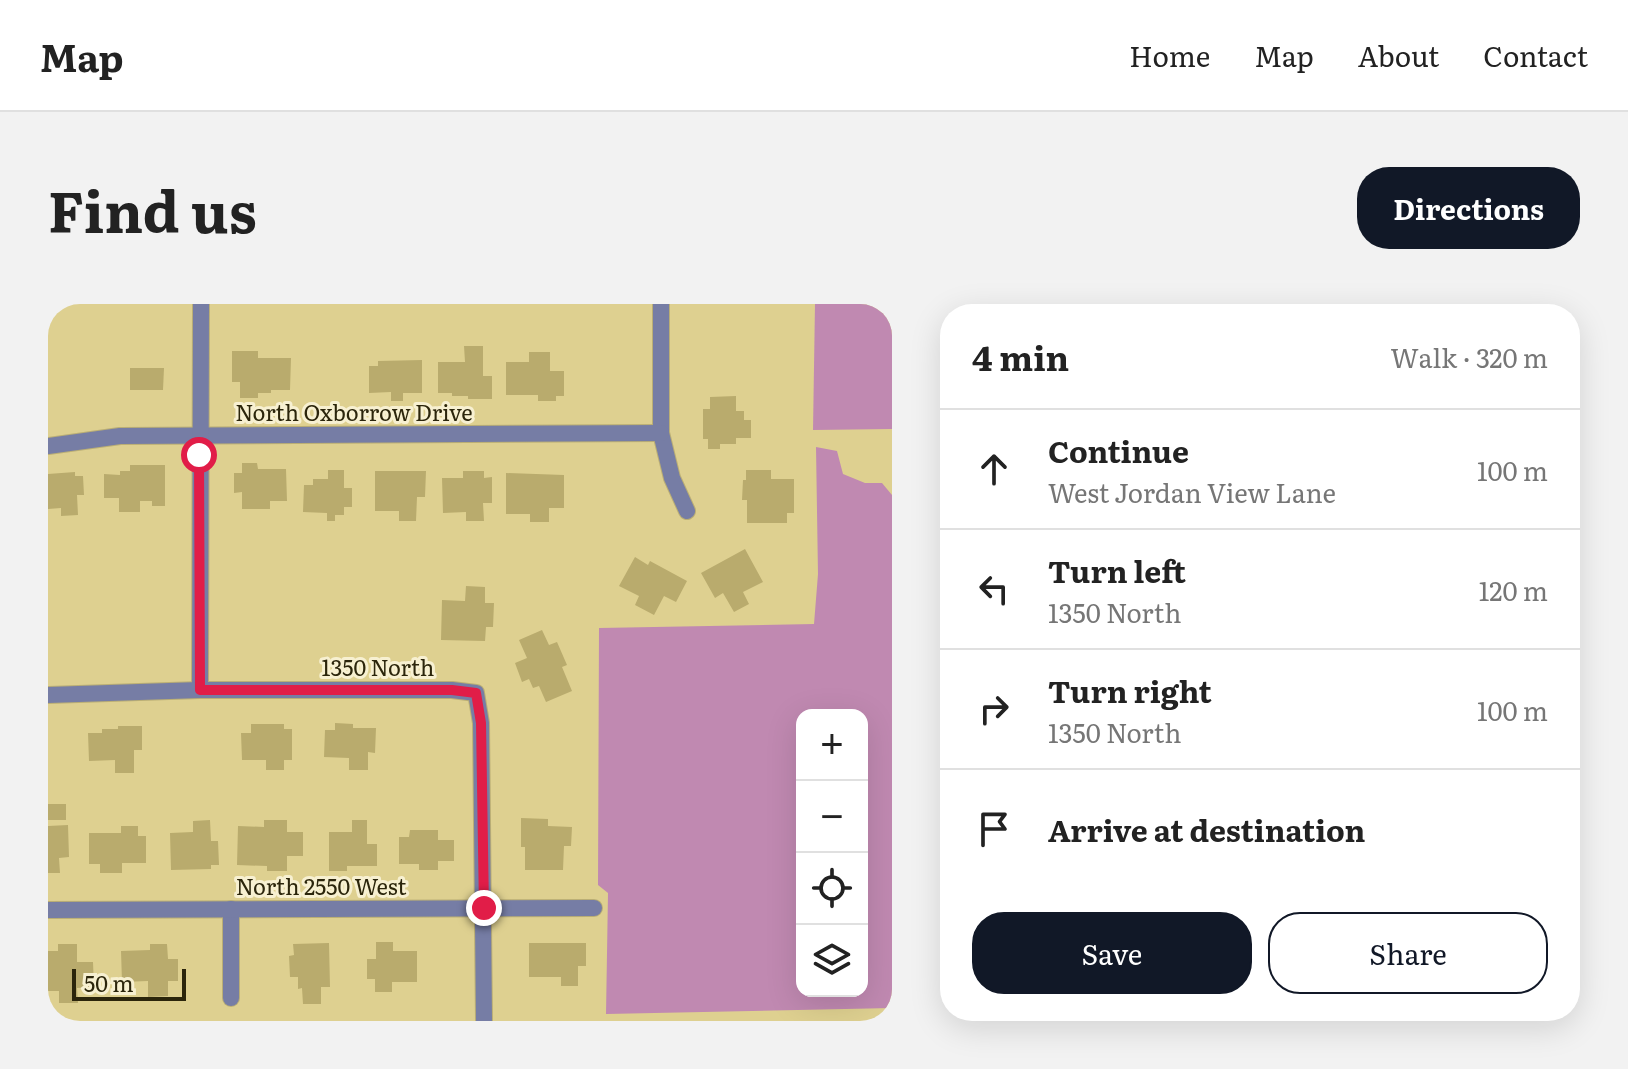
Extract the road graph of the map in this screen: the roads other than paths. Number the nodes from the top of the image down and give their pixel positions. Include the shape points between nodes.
1 (201, 304) edge
2 (661, 304) edge
3 (661, 433) junction
4 (199, 436) junction
5 (48, 446) edge
6 (687, 511) dead end
7 (200, 690) junction
8 (48, 695) edge
9 (484, 908) junction
10 (594, 908) dead end
11 (231, 909) junction
12 (48, 910) edge
13 (231, 998) dead end
14 (484, 1021) edge

1 - 4 street
2 - 3 street
3 - 4 street, North Oxborrow Drive
3 - 6 street
4 - 5 street, North Oxborrow Drive via 120,436
4 - 7 street
7 - 8 street, 1350 North
7 - 9 street, 1350 North via 476,693
9 - 10 street, North 2550 West
9 - 11 street, North 2550 West
9 - 14 street, 1350 North
11 - 12 street, North 2550 West
11 - 13 street

